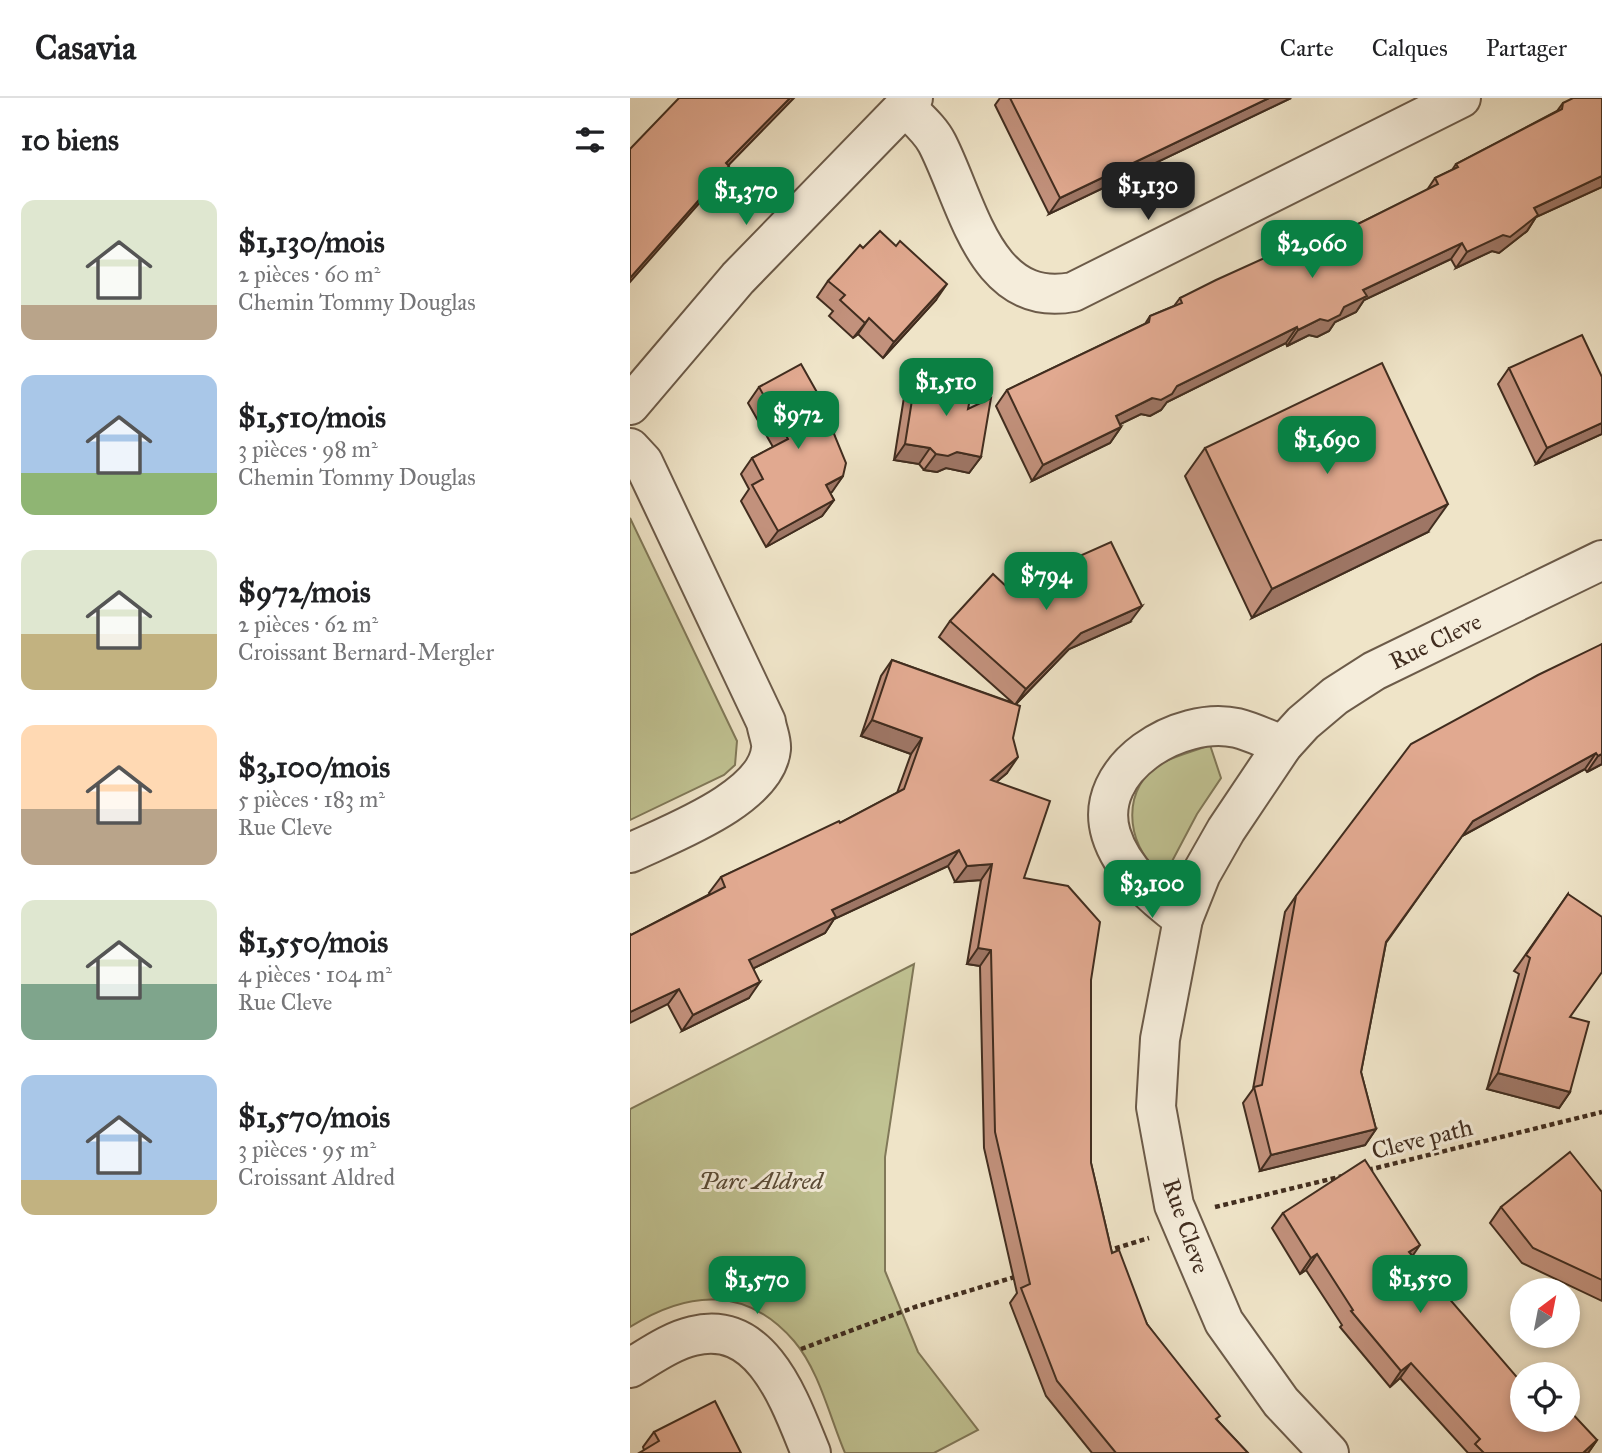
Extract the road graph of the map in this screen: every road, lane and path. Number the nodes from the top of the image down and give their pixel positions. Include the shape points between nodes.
1 (1461, 98) edge
2 (909, 102) edge
3 (630, 405) edge
4 (630, 448) edge
5 (1602, 560) edge
6 (1283, 745) junction
7 (630, 853) edge
8 (1183, 919) junction
9 (1602, 1112) edge
10 (1358, 1172) edge
11 (1344, 1175) edge
12 (1209, 1209) dead end
13 (1157, 1236) dead end
14 (1093, 1255) edge
15 (1030, 1273) edge
16 (795, 1352) dead end
17 (630, 1368) edge
18 (811, 1453) edge
19 (1329, 1453) edge

1 - 2 street via 1073,292 1057,295 1038,295 1016,285 1000,270 936,140
2 - 3 street via 738,278
4 - 7 street via 643,462 760,709 771,749 758,778 732,803
5 - 6 street, Rue Cleve via 1374,671 1335,696
6 - 8 street, Rue Cleve via 1201,874
6 - 8 street via 1236,728 1207,727 1173,735 1124,771 1110,801 1111,832 1123,861 1157,899
8 - 19 street, Rue Cleve via 1160,1039 1156,1107 1174,1205 1224,1322 1281,1402
9 - 10 path, Cleve path
11 - 12 path, Cleve path
13 - 14 path
15 - 16 path via 915,1307
17 - 18 street via 690,1336 713,1332 732,1336 751,1346 776,1376

